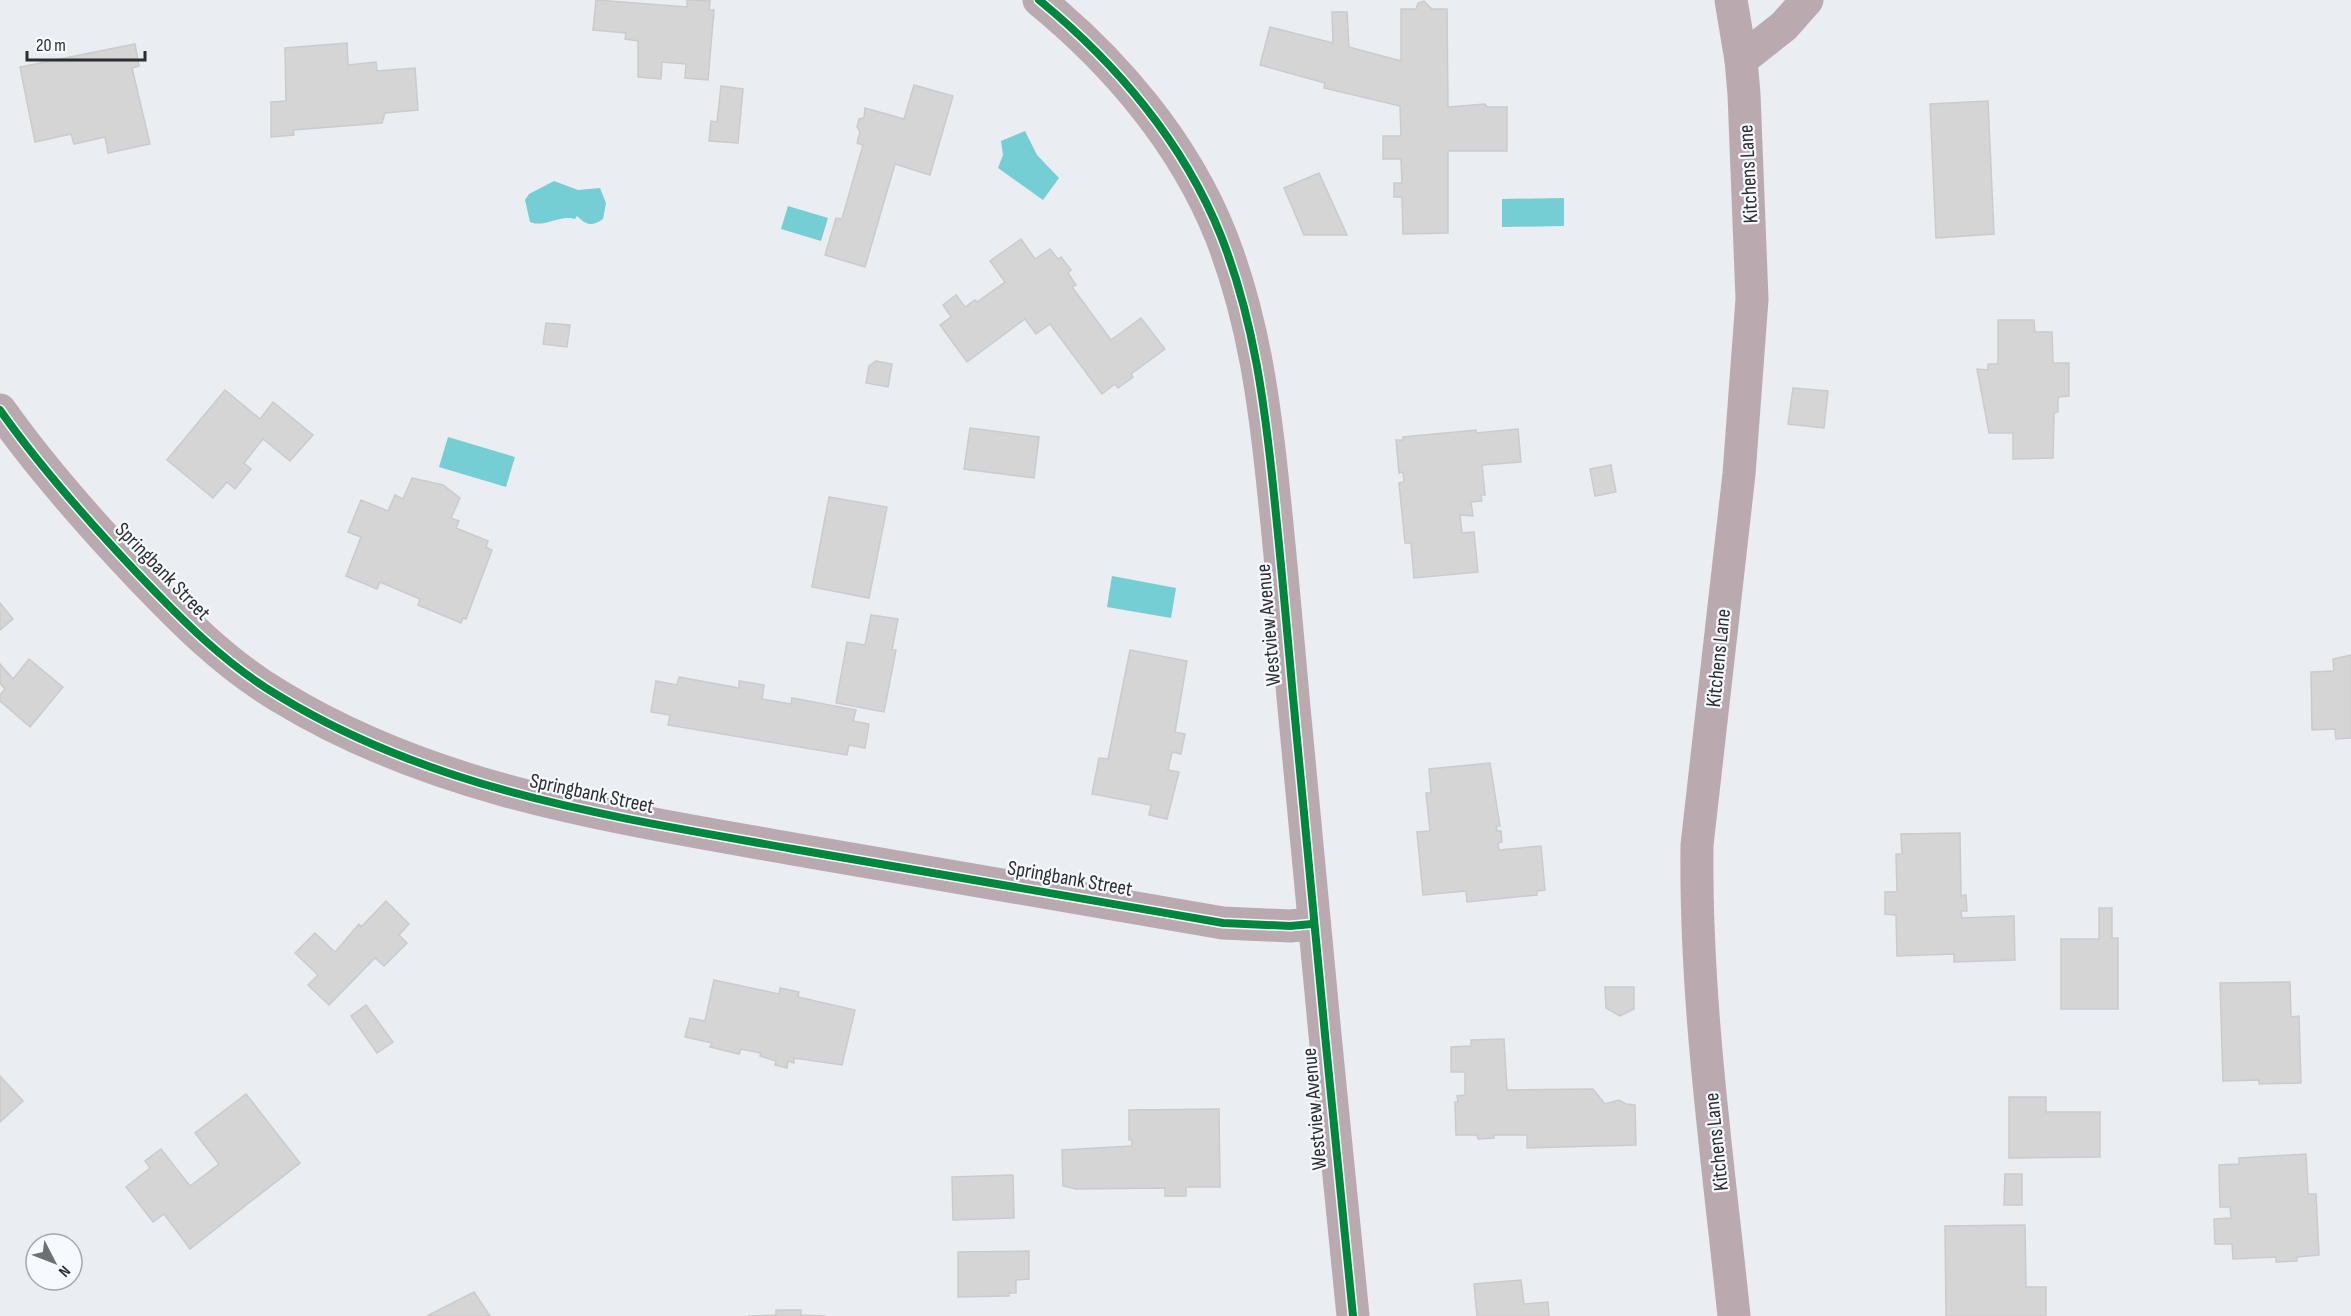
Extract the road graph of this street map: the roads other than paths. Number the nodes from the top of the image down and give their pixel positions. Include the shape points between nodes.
1 (1039, 0) edge
2 (1731, 0) edge
3 (1807, 0) edge
4 (1741, 60) junction
5 (0, 410) edge
6 (1312, 924) junction
7 (1353, 1316) edge
8 (1734, 1316) edge

1 - 6 street, Westview Avenue via 1095,50 1152,116 1200,190 1236,278 1264,399
2 - 4 street, Kitchens Lane
3 - 4 street via 1784,26
4 - 8 street, Kitchens Lane via 1752,249 1751,320 1739,474 1697,845 1700,973
5 - 6 street, Springbank Street via 110,544 225,658 310,714 426,767 515,795 639,822 1223,923 1290,927
6 - 7 street, Westview Avenue

